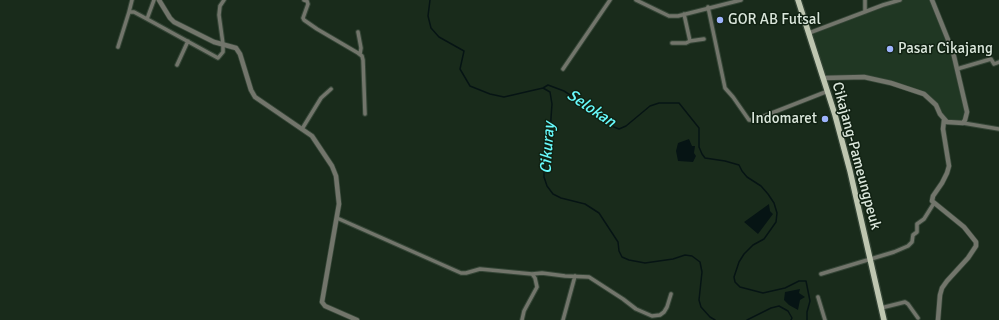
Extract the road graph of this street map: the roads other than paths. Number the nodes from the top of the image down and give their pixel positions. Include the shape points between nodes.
1 (132, 0) edge
2 (154, 0) edge
3 (159, 0) edge
4 (224, 0) edge
5 (304, 0) edge
6 (610, 0) edge
7 (636, 0) edge
8 (742, 0) edge
9 (798, 0) edge
10 (865, 0) edge
11 (900, 0) edge
12 (932, 0) edge
13 (708, 7) junction
14 (129, 12) junction
15 (865, 12) junction
16 (684, 14) junction
17 (147, 19) junction
18 (358, 32) dead end
19 (809, 33) junction
20 (704, 39) dead end
21 (690, 41) junction
22 (188, 42) junction
23 (672, 43) dead end
24 (223, 44) junction
25 (118, 47) dead end
26 (360, 54) junction
27 (999, 62) edge
28 (177, 65) dead end
29 (563, 69) dead end
30 (956, 69) junction
31 (823, 78) junction
32 (330, 89) dead end
33 (828, 91) junction
34 (365, 114) dead end
35 (944, 120) junction
36 (962, 123) junction
37 (302, 129) junction
38 (999, 129) edge
39 (934, 203) junction
40 (337, 218) junction
41 (870, 259) junction
42 (532, 274) junction
43 (821, 274) dead end
44 (575, 276) junction
45 (671, 294) dead end
46 (818, 297) dead end
47 (881, 308) junction
48 (918, 318) dead end
49 (357, 320) edge
50 (522, 320) edge
51 (563, 320) edge
52 (825, 320) edge
53 (884, 320) edge
54 (938, 320) edge

1 - 14 street
2 - 17 street
3 - 24 street via 172,20 214,42
4 - 24 street via 219,15
5 - 26 street via 308,4 303,18 306,22
6 - 29 street
7 - 16 street via 669,16
8 - 13 street
9 - 19 main road, Cikajang-Pameungpeuk
10 - 15 street
11 - 15 street
12 - 30 street via 953,52
13 - 16 street
13 - 33 street via 725,88 749,120
14 - 17 street
14 - 25 street
15 - 19 street
16 - 21 street
17 - 22 street
18 - 26 street
19 - 31 main road, Cikajang-Pameungpeuk
20 - 21 street
21 - 23 street
22 - 24 street via 217,58 222,52
22 - 28 street
24 - 37 street via 238,51 255,97
26 - 34 street via 363,60
27 - 30 street via 994,64 991,59
30 - 36 street via 967,112
31 - 33 main road, Cikajang-Pameungpeuk
31 - 35 street via 864,77 924,94 936,105
32 - 37 street via 321,98
33 - 41 main road, Cikajang-Pameungpeuk
35 - 36 street
35 - 39 street via 949,166 932,198
36 - 38 street
37 - 40 street via 317,141 334,169 339,197
39 - 41 street via 917,224 917,232 908,246
39 - 54 street via 964,227 976,242 968,258 942,288
40 - 42 street via 461,273 478,269
40 - 49 street via 321,299 325,306
41 - 43 street
41 - 47 main road, Cikajang-Pameungpeuk
42 - 44 street
42 - 50 street via 536,278 537,287
44 - 45 street via 593,278 636,309 652,316 664,312
44 - 51 street
46 - 52 street
47 - 48 street via 905,302
47 - 53 main road, Cikajang-Pameungpeuk

